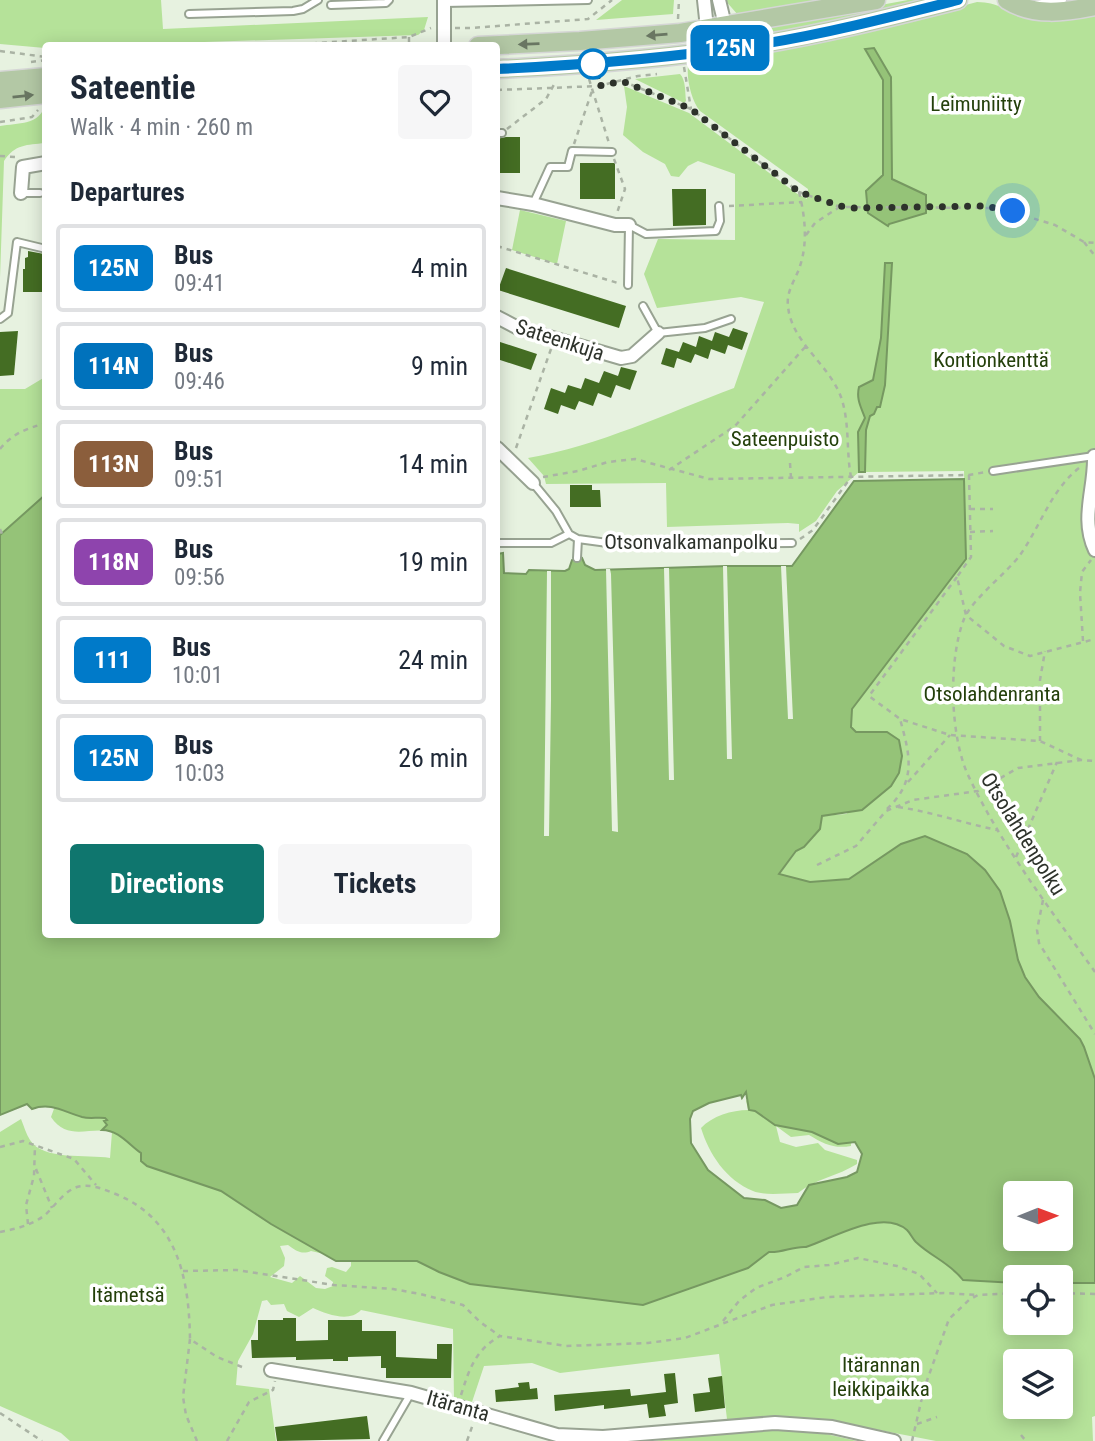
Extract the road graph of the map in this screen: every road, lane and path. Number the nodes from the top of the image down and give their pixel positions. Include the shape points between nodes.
1 (318, 0) edge
2 (389, 0) edge
3 (551, 0) edge
4 (588, 0) edge
5 (612, 0) edge
6 (704, 0) edge
7 (719, 0) edge
8 (876, 0) edge
9 (958, 0) edge
10 (1063, 0) edge
11 (444, 1) edge
12 (1015, 4) edge
13 (331, 5) dead end
14 (1095, 6) edge
15 (189, 14) dead end
16 (587, 19) junction
17 (549, 22) junction
18 (588, 26) dead end
19 (444, 27) junction
20 (716, 27) junction
21 (549, 28) dead end
22 (409, 37) junction
23 (333, 42) edge
24 (409, 42) edge
25 (444, 42) edge
26 (500, 45) edge
27 (721, 49) junction
28 (0, 51) edge
29 (42, 56) edge
30 (500, 69) edge
31 (685, 70) dead end
32 (673, 72) dead end
33 (661, 73) dead end
34 (42, 77) edge
35 (599, 79) dead end
36 (0, 81) edge
37 (556, 81) dead end
38 (622, 81) junction
39 (520, 83) dead end
40 (599, 86) junction
41 (554, 88) junction
42 (520, 89) junction
43 (500, 90) edge
44 (592, 91) dead end
45 (0, 99) edge
46 (42, 99) edge
47 (42, 101) edge
48 (0, 122) edge
49 (500, 132) edge
50 (572, 151) junction
51 (612, 152) dead end
52 (42, 164) edge
53 (799, 192) junction
54 (21, 193) joint
55 (40, 193) dead end
56 (500, 198) edge
57 (802, 202) junction
58 (533, 204) junction
59 (719, 206) joint
60 (840, 206) junction
61 (629, 225) junction
62 (806, 235) junction
63 (1084, 242) junction
64 (1095, 243) edge
65 (500, 247) edge
66 (42, 248) edge
67 (1095, 256) edge
68 (628, 285) joint
69 (643, 306) dead end
70 (0, 319) edge
71 (500, 319) edge
72 (731, 319) dead end
73 (658, 333) junction
74 (554, 339) junction
75 (807, 345) junction
76 (42, 424) edge
77 (0, 449) edge
78 (500, 450) edge
79 (515, 451) dead end
80 (1094, 456) edge
81 (790, 463) dead end
82 (669, 470) junction
83 (993, 471) joint
84 (969, 475) junction
85 (851, 477) junction
86 (791, 478) junction
87 (536, 480) junction
88 (970, 509) junction
89 (993, 509) dead end
90 (0, 529) edge
91 (993, 531) dead end
92 (970, 532) junction
93 (2, 534) edge
94 (569, 534) junction
95 (578, 539) junction
96 (500, 542) edge
97 (792, 543) joint
98 (1095, 553) edge
99 (577, 558) dead end
100 (957, 577) junction
101 (966, 615) junction
102 (1095, 639) edge
103 (1083, 641) junction
104 (1045, 651) junction
105 (900, 719) junction
106 (950, 734) junction
107 (957, 737) junction
108 (1040, 741) junction
109 (1081, 760) junction
110 (1095, 761) edge
111 (1057, 762) junction
112 (906, 784) junction
113 (978, 791) junction
114 (898, 807) junction
115 (886, 811) junction
116 (998, 830) junction
117 (1016, 857) junction
118 (817, 865) dead end
119 (1044, 898) junction
120 (1095, 972) edge
121 (1095, 1034) edge
122 (35, 1145) junction
123 (0, 1147) edge
124 (34, 1164) junction
125 (97, 1187) junction
126 (52, 1208) junction
127 (28, 1224) junction
128 (0, 1232) edge
129 (183, 1271) junction
130 (937, 1293) junction
131 (1073, 1293) edge
132 (1003, 1294) edge
133 (1095, 1294) edge
134 (978, 1295) junction
135 (721, 1324) junction
136 (500, 1336) junction
137 (190, 1339) junction
138 (242, 1367) dead end
139 (274, 1370) joint
140 (902, 1383) dead end
141 (924, 1389) junction
142 (411, 1393) junction
143 (457, 1406) junction
144 (0, 1413) edge
145 (937, 1417) dead end
146 (476, 1418) dead end
147 (916, 1424) junction
148 (1021, 1435) dead end
149 (550, 1437) edge
150 (886, 1440) edge
151 (42, 1441) edge
152 (197, 1441) edge
153 (227, 1441) edge
154 (383, 1441) edge
155 (467, 1441) edge
156 (912, 1441) edge
157 (1026, 1441) edge

1 - 15 lane via 293,11
2 - 13 lane
3 - 4 lane
3 - 11 lane
5 - 16 path
6 - 20 street
7 - 20 street
8 - 20 main road
9 - 27 main road via 879,21
10 - 12 lane
11 - 19 street
12 - 14 main road via 1054,12
16 - 17 path
16 - 18 path
17 - 19 path
17 - 21 path
19 - 22 path
19 - 25 street
20 -> 26 main road
20 - 27 street
22 - 23 path
22 - 24 path
27 - 30 main road
28 - 29 path
31 - 32 path
33 - 38 path
34 - 36 main road
35 - 40 path
37 - 41 path
38 - 40 path
38 - 53 path via 691,109
39 - 42 path
40 - 41 path
41 - 42 path
41 - 49 path
42 - 43 path
44 - 50 path
45 -> 46 main road
47 - 48 path via 36,115
50 - 51 lane
50 - 58 lane via 568,167 550,167
52 - 54 street via 23,167
53 - 57 path
53 - 60 path
54 - 55 lane
56 - 58 street
57 - 59 path
57 - 62 path
58 - 61 street
59 - 61 lane via 716,231 646,234
60 - 62 path
60 - 63 path via 999,208 1055,225
61 - 68 lane
62 - 75 path via 788,308
63 - 64 path
63 - 67 path
65 - 68 path
66 - 70 lane via 18,242 8,313
69 - 73 lane
71 - 74 street, Sateenkuja
72 - 73 lane via 705,328
73 - 74 street, Sateenkuja via 632,356 621,359
74 - 79 path
75 - 82 path via 735,426
75 - 85 path via 841,397
76 - 77 path via 21,430
78 - 87 street
80 - 83 lane
80 - 98 street via 1087,521
80 - 101 path via 1064,481 1021,554
81 - 86 path
82 - 86 path via 709,479
82 - 87 path via 625,459
83 - 84 path
84 - 85 path
84 - 88 path
85 - 86 path
85 - 97 path via 813,530
87 - 94 lane, Otsonvalkamanpolku
88 - 89 path
88 - 92 path
90 - 93 path
91 - 92 path
92 - 100 path via 971,557
94 - 95 lane, Otsonvalkamanpolku
94 - 96 lane via 551,543
95 - 97 lane, Otsonvalkamanpolku via 615,544
95 - 99 lane
98 - 103 path via 1082,572
100 - 101 path
100 - 105 path via 869,696
101 - 104 path via 1004,646 1030,656
101 - 107 path, Otsolahdenpolku via 953,680
102 - 103 path
103 - 104 path
104 - 108 path
105 - 106 path
105 - 112 path via 909,751
106 - 107 path
106 - 112 path
107 - 108 path
107 - 113 path, Otsolahdenpolku via 968,775
108 - 109 path
109 - 110 path
109 - 111 path
111 - 113 path via 1018,768
111 - 117 path
112 - 115 path
113 - 114 path via 913,800
113 - 116 path, Otsolahdenpolku
114 - 115 path
114 - 116 path
115 - 118 path via 856,846
116 - 117 path, Otsolahdenpolku
117 - 119 path, Otsolahdenpolku
119 - 120 path, Otsolahdenpolku
119 - 121 path via 1039,943
122 - 123 path via 23,1141
122 - 124 path
122 - 125 path via 74,1159
124 - 126 path
124 - 127 path via 26,1205
125 - 126 path via 72,1190
125 - 129 path via 145,1210 168,1239
126 - 127 path
127 - 128 path
129 - 136 path via 237,1270 420,1294 463,1305
129 - 137 path
130 - 134 path
130 - 135 path via 813,1299 772,1305
130 - 135 path via 919,1274 858,1258 804,1267 756,1288
131 - 133 path
132 - 134 path
134 - 141 path via 948,1319
135 - 136 path via 685,1338 648,1343 566,1346
136 - 143 path via 470,1364
137 - 138 path
137 - 152 path via 183,1397
139 - 142 street, Itäranta
139 - 153 path via 273,1390 250,1402
140 - 141 path
141 - 147 path
142 - 143 street, Itäranta
142 - 154 lane
143 - 149 street, Itäranta
144 - 151 path
145 - 147 path
146 - 155 path
147 - 156 path
148 - 157 path
149 - 150 street, Itäranta via 775,1423 832,1427

